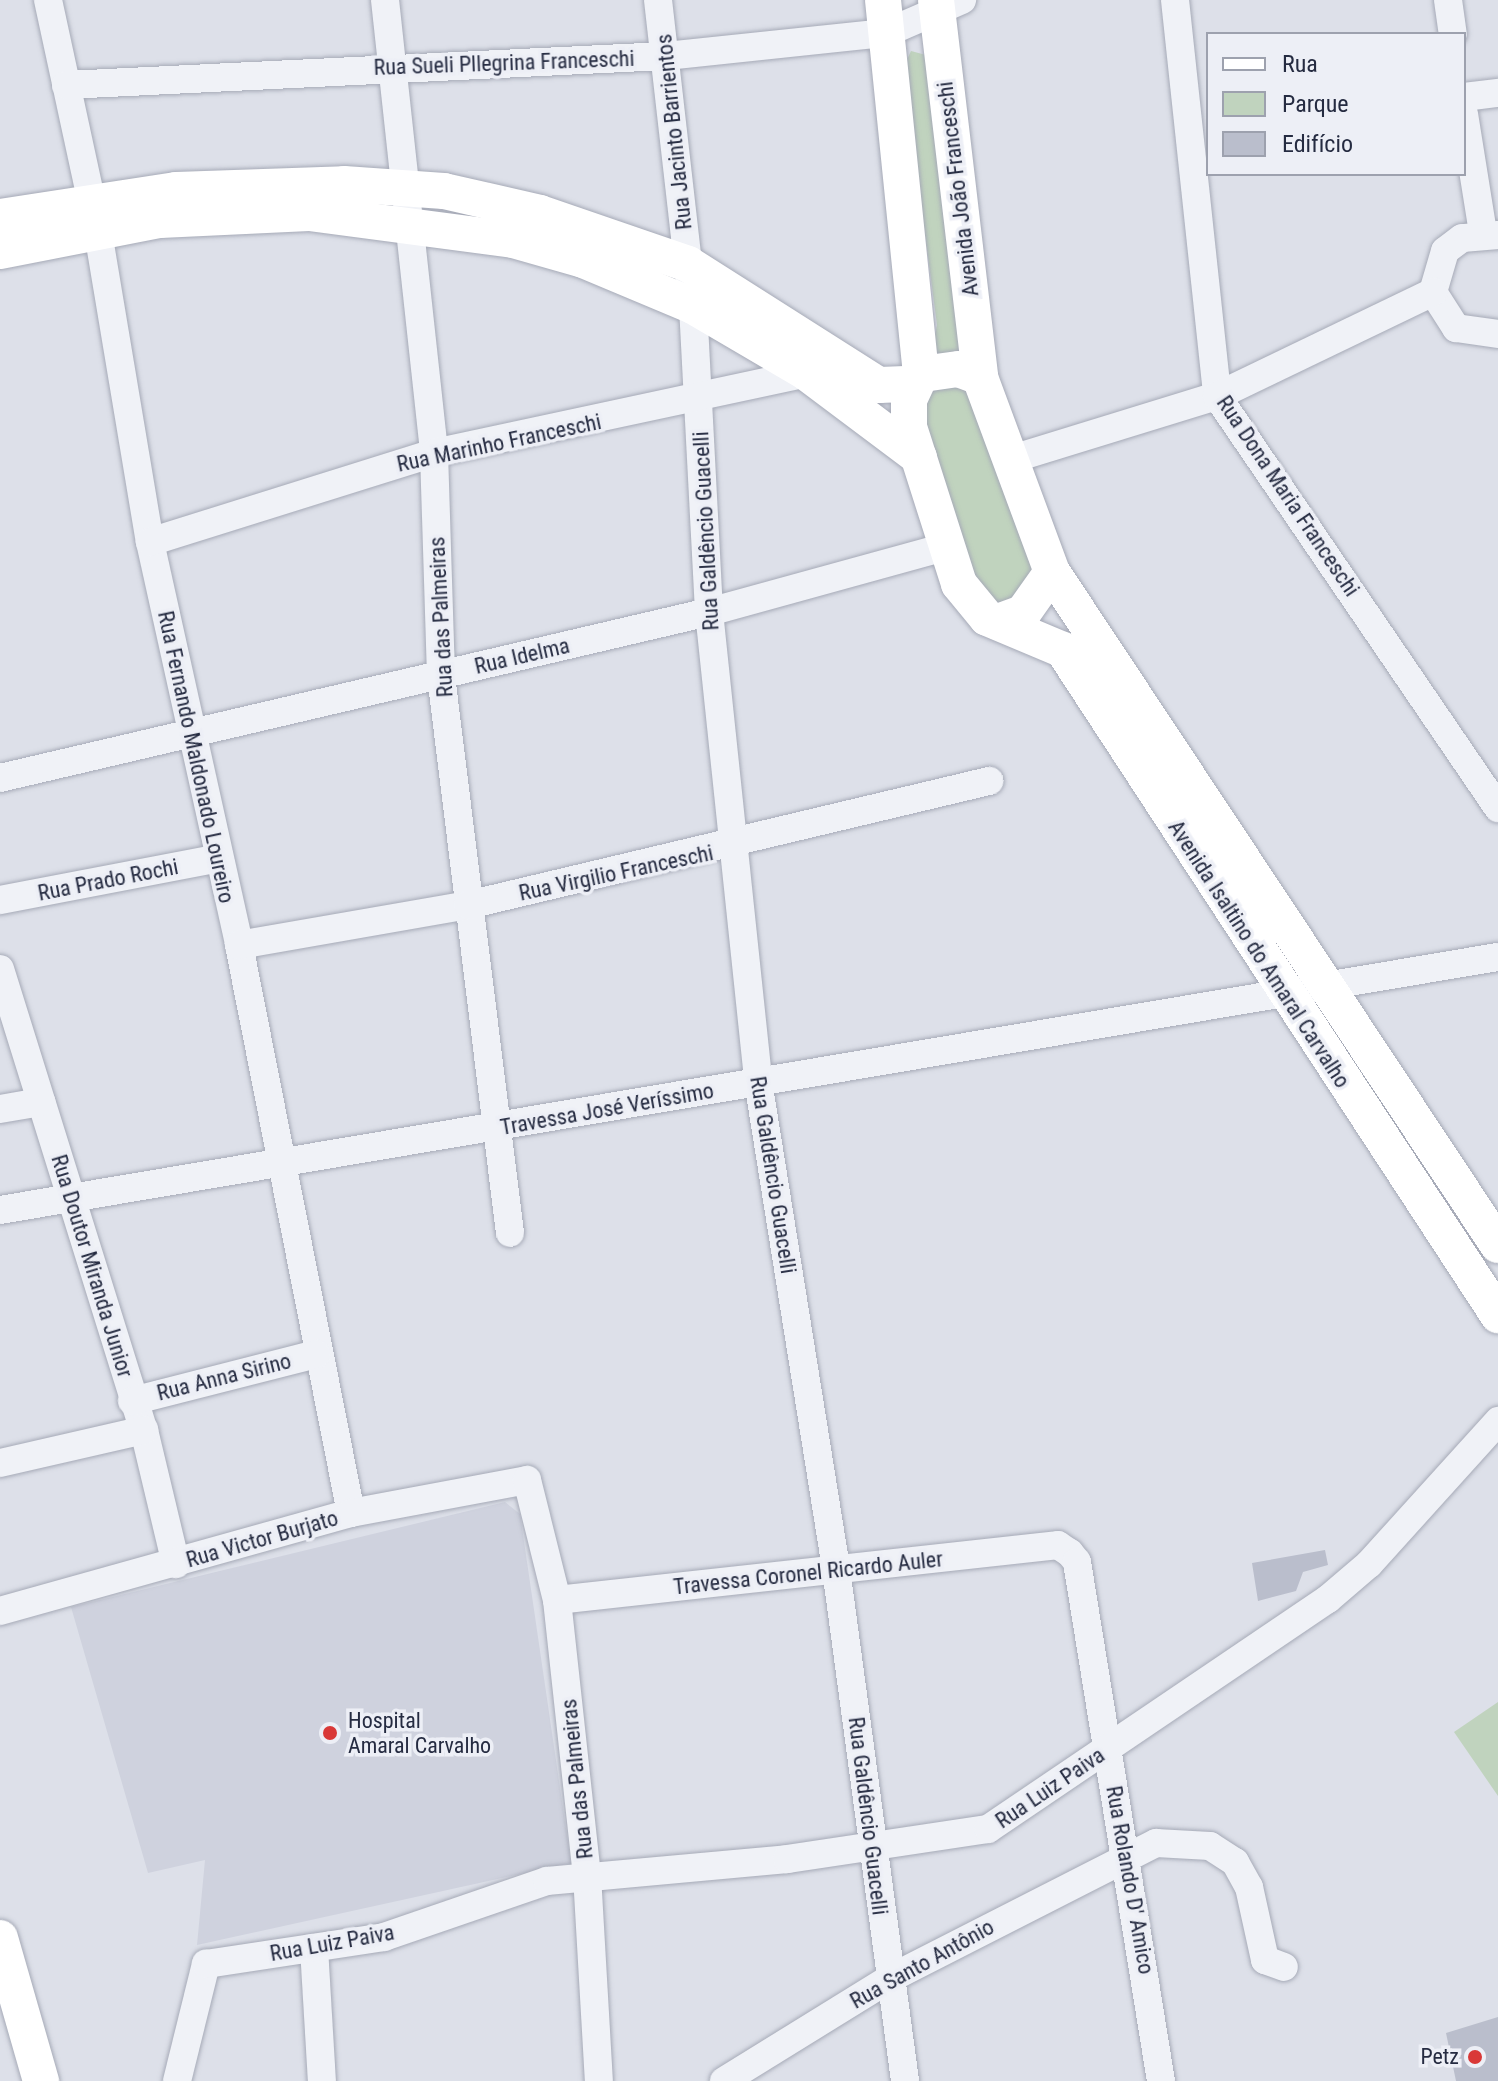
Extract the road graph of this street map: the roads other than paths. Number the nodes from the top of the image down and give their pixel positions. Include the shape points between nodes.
1 (48, 0) edge
2 (385, 0) edge
3 (658, 0) edge
4 (1175, 0) edge
5 (1448, 0) edge
6 (945, 5) edge
7 (885, 17) edge
8 (1453, 32) edge
9 (666, 56) junction
10 (392, 68) junction
11 (66, 85) junction
12 (1498, 93) edge
13 (1466, 97) edge
14 (1466, 123) edge
15 (405, 186) junction
16 (0, 217) edge
17 (95, 217) junction
18 (409, 221) junction
19 (1490, 234) edge
20 (0, 251) edge
21 (688, 264) junction
22 (1433, 292) junction
23 (693, 306) junction
24 (1498, 335) edge
25 (807, 373) junction
26 (980, 377) junction
27 (917, 379) junction
28 (1217, 396) junction
29 (699, 401) junction
30 (434, 453) junction
31 (919, 457) junction
32 (1012, 459) junction
33 (150, 542) junction
34 (949, 546) junction
35 (1052, 572) junction
36 (709, 612) junction
37 (998, 622) junction
38 (441, 676) junction
39 (189, 735) junction
40 (0, 778) edge
41 (989, 781) dead end
42 (1498, 808) edge
43 (732, 847) junction
44 (215, 859) junction
45 (0, 900) edge
46 (468, 905) junction
47 (239, 945) junction
48 (1498, 957) edge
49 (0, 969) edge
50 (1320, 983) junction
51 (1280, 991) junction
52 (758, 1081) junction
53 (41, 1102) junction
54 (0, 1109) edge
55 (495, 1130) junction
56 (280, 1158) junction
57 (74, 1197) junction
58 (0, 1210) edge
59 (510, 1233) dead end
60 (1498, 1245) edge
61 (1498, 1315) edge
62 (316, 1354) junction
63 (132, 1401) junction
64 (1498, 1421) edge
65 (144, 1430) junction
66 (0, 1463) edge
67 (527, 1480) joint
68 (351, 1513) junction
69 (1058, 1545) joint
70 (176, 1564) junction
71 (836, 1569) junction
72 (557, 1600) junction
73 (0, 1611) edge
74 (1108, 1749) junction
75 (872, 1848) junction
76 (1126, 1856) junction
77 (587, 1875) junction
78 (0, 1938) edge
79 (314, 1948) junction
80 (1284, 1967) dead end
81 (889, 1979) junction
82 (41, 2081) edge
83 (177, 2081) edge
84 (322, 2081) edge
85 (599, 2081) edge
86 (724, 2081) edge
87 (905, 2081) edge
88 (1161, 2081) edge

1 - 11 street, Rua Fernando Maldonado Loureiro
2 - 10 street, Rua das Palmeiras
3 - 9 street, Rua Jacinto Barrientos
4 - 28 street, Rua Dona Maria Franceschi
5 - 8 street
6 - 7 street, Rua Sueli Pllegrina Franceschi
6 - 26 main road, Avenida João Franceschi
7 - 9 street, Rua Sueli Pllegrina Franceschi
7 - 27 main road
9 - 10 street, Rua Sueli Pllegrina Franceschi
9 - 21 street, Rua Jacinto Barrientos
10 - 11 street, Rua Sueli Pllegrina Franceschi
10 - 15 street, Rua das Palmeiras
11 - 17 street, Rua Fernando Maldonado Loureiro
12 - 13 street
14 - 19 street
15 - 17 main road via 176,190
15 - 18 street, Rua das Palmeiras
15 - 21 main road via 540,213
16 - 17 main road
17 - 18 main road via 160,220 309,213
17 - 20 main road
17 - 33 street, Rua Fernando Maldonado Loureiro
18 - 23 main road via 583,260
18 - 30 street, Rua das Palmeiras
19 - 22 street via 1445,251
21 - 23 street, Rua Galdêncio Guacelli
21 - 27 main road via 879,385
22 - 24 street via 1456,328
22 - 28 street
23 - 25 main road
23 - 29 street, Rua Galdêncio Guacelli
25 - 29 street, Rua Marinho Franceschi
25 - 31 main road
26 - 27 main road via 949,369
26 - 32 main road, Avenida João Franceschi
27 - 31 main road, Avenida Isaltino do Amaral Carvalho via 909,427
28 - 32 street
28 - 42 street, Rua Dona Maria Franceschi
29 - 30 street, Rua Marinho Franceschi
29 - 36 street, Rua Galdêncio Guacelli
30 - 33 street, Rua Marinho Franceschi
30 - 38 street, Rua das Palmeiras
31 - 34 main road, Avenida Isaltino do Amaral Carvalho
32 - 35 main road, Avenida Isaltino do Amaral Carvalho
33 - 39 street, Rua Fernando Maldonado Loureiro
34 - 36 street, Rua Idelma
34 - 37 main road, Avenida Isaltino do Amaral Carvalho via 974,607
35 - 37 main road via 1023,613
35 - 50 main road, Avenida Isaltino do Amaral Carvalho
36 - 38 street, Rua Idelma
36 - 43 street, Rua Galdêncio Guacelli
37 - 51 main road, Avenida Isaltino do Amaral Carvalho via 1063,650
38 - 39 street, Rua Idelma
38 - 46 street, Rua das Palmeiras
39 - 40 street, Rua Idelma
39 - 44 street, Rua Fernando Maldonado Loureiro
41 - 43 street, Rua Virgilio Franceschi
43 - 46 street, Rua Virgilio Franceschi
43 - 52 street, Rua Galdêncio Guacelli
44 - 45 street, Rua Prado Rochi
44 - 47 street, Rua Fernando Maldonado Loureiro
46 - 47 street, Rua Virgilio Franceschi
46 - 55 street, Rua das Palmeiras
47 - 56 street, Rua Fernando Maldonado Loureiro
48 - 50 street, Travessa José Veríssimo
49 - 53 street, Rua Doutor Miranda Junior
50 - 51 street, Travessa José Veríssimo
50 - 60 main road, Avenida Isaltino do Amaral Carvalho
51 - 52 street, Travessa José Veríssimo
51 - 61 main road, Avenida Isaltino do Amaral Carvalho
52 - 55 street, Travessa José Veríssimo
52 - 71 street, Rua Galdêncio Guacelli
53 - 54 street
53 - 57 street, Rua Doutor Miranda Junior
55 - 56 street, Travessa José Veríssimo
55 - 59 street, Rua das Palmeiras
56 - 57 street, Travessa José Veríssimo
56 - 62 street, Rua Fernando Maldonado Loureiro
57 - 58 street, Travessa José Veríssimo
57 - 63 street, Rua Doutor Miranda Junior
62 - 63 street, Rua Anna Sirino
62 - 68 street, Rua Fernando Maldonado Loureiro
63 - 65 street, Rua Doutor Miranda Junior
64 - 74 street, Rua Luiz Paiva via 1338,1591
65 - 66 street, Rua Anna Sirino
65 - 70 street, Rua Doutor Miranda Junior
67 - 68 street, Rua Victor Burjato
67 - 72 street, Rua das Palmeiras
68 - 70 street, Rua Victor Burjato
69 - 71 street, Travessa Coronel Ricardo Auler
69 - 74 street, Rua Rolando D' Amico via 1077,1562
70 - 73 street, Rua Victor Burjato
71 - 72 street, Travessa Coronel Ricardo Auler
71 - 75 street, Rua Galdêncio Guacelli
72 - 77 street, Rua das Palmeiras
74 - 75 street, Rua Luiz Paiva via 988,1829
74 - 76 street, Rua Rolando D' Amico
75 - 77 street, Rua Luiz Paiva
75 - 81 street, Rua Galdêncio Guacelli
76 - 80 street, Rua Santo Antônio via 1186,1840 1235,1862 1253,1901 1265,1960
76 - 81 street, Rua Santo Antônio
76 - 88 street, Rua Rolando D' Amico
77 - 79 street, Rua Luiz Paiva via 483,1899 384,1937
77 - 85 street, Rua das Palmeiras
78 - 82 main road
79 - 83 street, Rua Luiz Paiva via 206,1964
79 - 84 street
81 - 86 street, Rua Santo Antônio
81 - 87 street, Rua Galdêncio Guacelli

